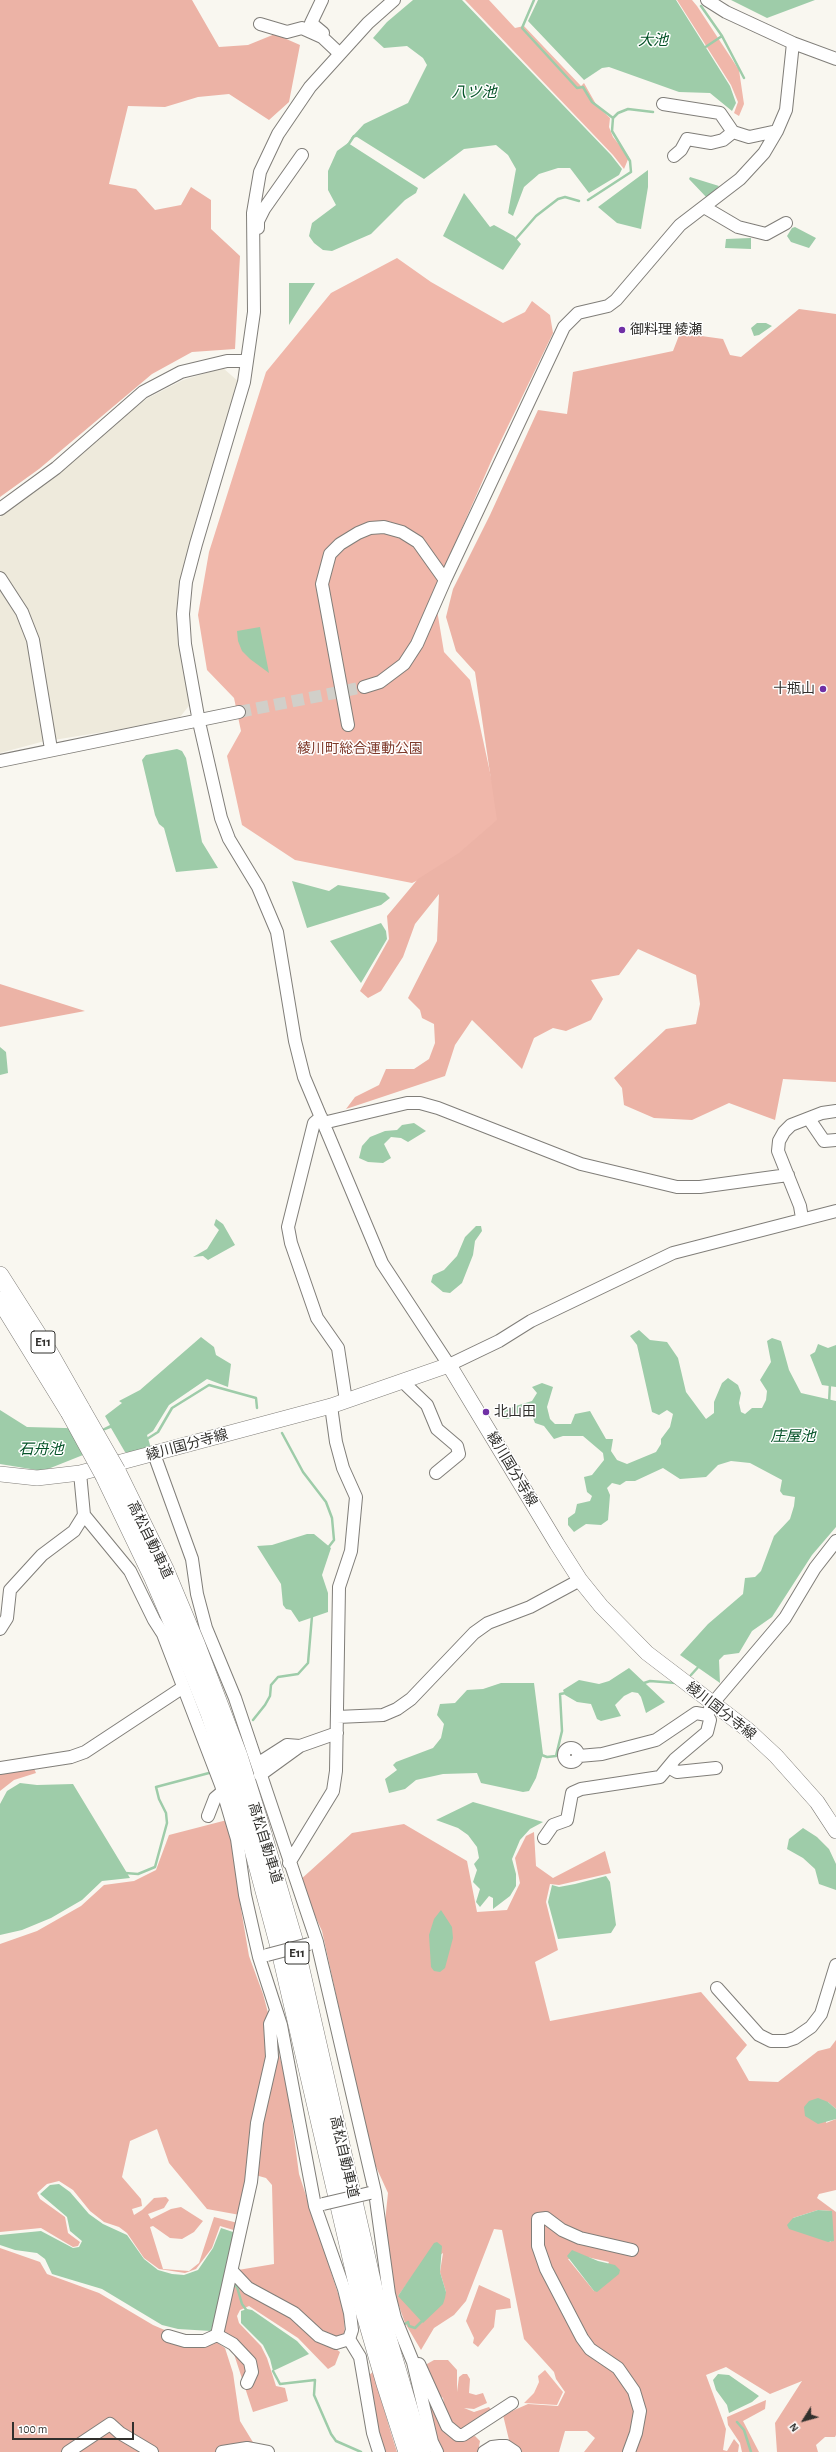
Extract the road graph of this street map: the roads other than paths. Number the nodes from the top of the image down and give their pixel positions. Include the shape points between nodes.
1 (322, 0) edge
2 (394, 0) edge
3 (707, 0) edge
4 (260, 24) dead end
5 (793, 42) junction
6 (341, 51) junction
7 (836, 59) edge
8 (663, 104) dead end
9 (778, 131) junction
10 (733, 132) junction
11 (302, 155) dead end
12 (674, 156) dead end
13 (704, 207) junction
14 (786, 223) dead end
15 (253, 238) junction
16 (246, 361) junction
17 (0, 509) edge
18 (0, 578) edge
19 (445, 580) junction
20 (364, 687) tunnel mouth
21 (239, 712) tunnel mouth
22 (199, 722) junction
23 (348, 725) dead end
24 (51, 749) junction
25 (0, 761) edge
26 (836, 1111) edge
27 (809, 1119) junction
28 (322, 1120) junction
29 (836, 1140) edge
30 (788, 1175) junction
31 (836, 1211) edge
32 (802, 1218) junction
33 (0, 1275) edge
34 (0, 1300) edge
35 (449, 1365) junction
36 (403, 1382) junction
37 (346, 1402) junction
38 (331, 1406) junction
39 (76, 1411) junction
40 (154, 1454) junction
41 (80, 1473) junction
42 (436, 1473) dead end
43 (0, 1474) edge
44 (110, 1474) junction
45 (84, 1515) junction
46 (836, 1541) edge
47 (580, 1580) junction
48 (0, 1629) edge
49 (182, 1688) junction
50 (710, 1709) junction
51 (337, 1717) junction
52 (337, 1733) junction
53 (300, 1746) junction
54 (579, 1756) dead end
55 (262, 1761) dead end
56 (0, 1768) edge
57 (670, 1768) junction
58 (716, 1768) dead end
59 (260, 1775) junction
60 (221, 1793) dead end
61 (208, 1816) dead end
62 (836, 1831) edge
63 (544, 1838) dead end
64 (289, 1863) junction
65 (313, 1943) junction
66 (263, 1956) junction
67 (836, 1965) edge
68 (717, 1988) dead end
69 (275, 2013) junction
70 (372, 2192) junction
71 (319, 2205) junction
72 (632, 2250) dead end
73 (230, 2278) junction
74 (217, 2335) junction
75 (168, 2336) dead end
76 (349, 2339) junction
77 (412, 2360) junction
78 (247, 2383) dead end
79 (512, 2403) dead end
80 (68, 2452) edge
81 (152, 2452) edge
82 (222, 2452) edge
83 (268, 2452) edge
84 (380, 2452) edge
85 (408, 2452) edge
86 (422, 2452) edge
87 (437, 2452) edge
88 (484, 2452) edge
89 (515, 2452) edge
90 (629, 2452) edge

1 - 6 street via 311,23
2 - 6 street
3 - 5 street via 726,12
4 - 6 street via 287,32 302,28 322,37
5 - 7 street
5 - 9 street via 786,110
6 - 15 street via 310,87 278,134 260,172 253,213
8 - 10 street via 720,113
9 - 10 street via 749,137
9 - 13 street via 753,166
10 - 12 street via 723,140 711,143 686,139 681,150
11 - 15 street via 264,209 258,221 258,237
13 - 14 street via 738,227 766,234
13 - 19 street via 680,226 616,300 608,306 578,313 564,327
15 - 16 street via 254,312
16 - 17 street via 227,361 180,372 143,392 56,468
16 - 22 street via 239,404 186,582 183,614 185,644
18 - 24 street via 22,612 33,640
19 - 20 street via 418,644 404,664 380,682
19 - 23 street via 418,542 402,532 384,527 370,528 358,533 330,554 322,584
21 - 22 street
22 - 24 street
22 - 28 street via 221,818 229,839 258,887 277,932 294,1041 304,1077
24 - 25 street
26 - 27 street via 822,1113
27 - 29 street via 824,1141
27 - 30 street via 791,1126 779,1141 778,1152
28 - 30 street via 420,1103 580,1164 677,1187 700,1187
28 - 35 street via 382,1264
28 - 37 street via 314,1123 288,1227 317,1318 338,1348
30 - 32 street
31 - 32 street
32 - 35 street via 663,1257 531,1321 499,1341
33 - 39 highway, 高松自動車道 / E11 via 49,1352
34 - 39 highway, 高松自動車道 / E11
35 - 36 main road, 綾川国分寺線
35 - 47 main road, 綾川国分寺線
36 - 37 main road, 綾川国分寺線
36 - 42 street via 427,1405 437,1429 456,1446 460,1454
37 - 38 main road, 綾川国分寺線
38 - 40 main road, 綾川国分寺線
38 - 51 street via 343,1468 356,1497 351,1551 339,1587
39 - 44 highway, 高松自動車道 / E11, bridge
40 - 41 main road, 綾川国分寺線
40 - 59 street via 192,1559 193,1595 235,1698
41 - 43 main road, 綾川国分寺線 via 37,1478
41 - 45 street
44 - 85 highway, 高松自動車道 / E11 via 209,1713 244,1820 279,1948 361,2301
44 - 86 highway, 高松自動車道 / E11 via 165,1569 196,1643 258,1817 295,1943 376,2298
45 - 48 street via 74,1531 42,1555 10,1590 7,1618
45 - 49 street via 130,1571 154,1612 169,1646
46 - 50 street via 815,1568 785,1618
47 - 50 main road, 綾川国分寺線 via 601,1606 648,1653
47 - 51 street via 530,1607 488,1623 474,1633 411,1699 397,1709 383,1715
49 - 56 street via 85,1752 71,1758
49 - 66 street via 221,1785 231,1818
50 - 54 street via 696,1713 656,1740 602,1754
50 - 57 street via 707,1732 676,1759
50 - 62 main road, 綾川国分寺線 via 748,1730 776,1756 817,1802
51 - 52 street
52 - 53 street
52 - 64 street via 333,1791
53 - 55 street via 287,1745
53 - 59 street
57 - 58 street via 677,1772
57 - 63 street via 660,1777 581,1789 572,1793 567,1820 553,1825
59 - 64 street
60 - 61 street via 215,1798
64 - 65 street
65 - 66 street, bridge
65 - 70 street
66 - 69 street
67 - 68 street via 820,2014 811,2027 786,2041 772,2041 759,2035
69 - 71 street via 280,2025
69 - 73 street via 270,2024 272,2057 257,2123 251,2182
70 - 71 street, bridge
70 - 77 street via 389,2294 395,2318
71 - 76 street via 346,2295 352,2330
72 - 90 street via 580,2238 562,2230 546,2218 538,2219 538,2246 546,2269 582,2338 590,2349 618,2368 634,2391 640,2411
73 - 74 street
73 - 76 street via 294,2313 319,2336 336,2343
74 - 75 street via 204,2341 185,2341
74 - 78 street via 233,2344 250,2362 252,2372
76 - 84 street via 360,2357 373,2433
77 - 79 street via 416,2359 424,2373 447,2426 458,2435 463,2435
77 - 87 street via 432,2442
80 - 81 street via 110,2424
82 - 83 street via 247,2448
88 - 89 street via 500,2446 506,2446

